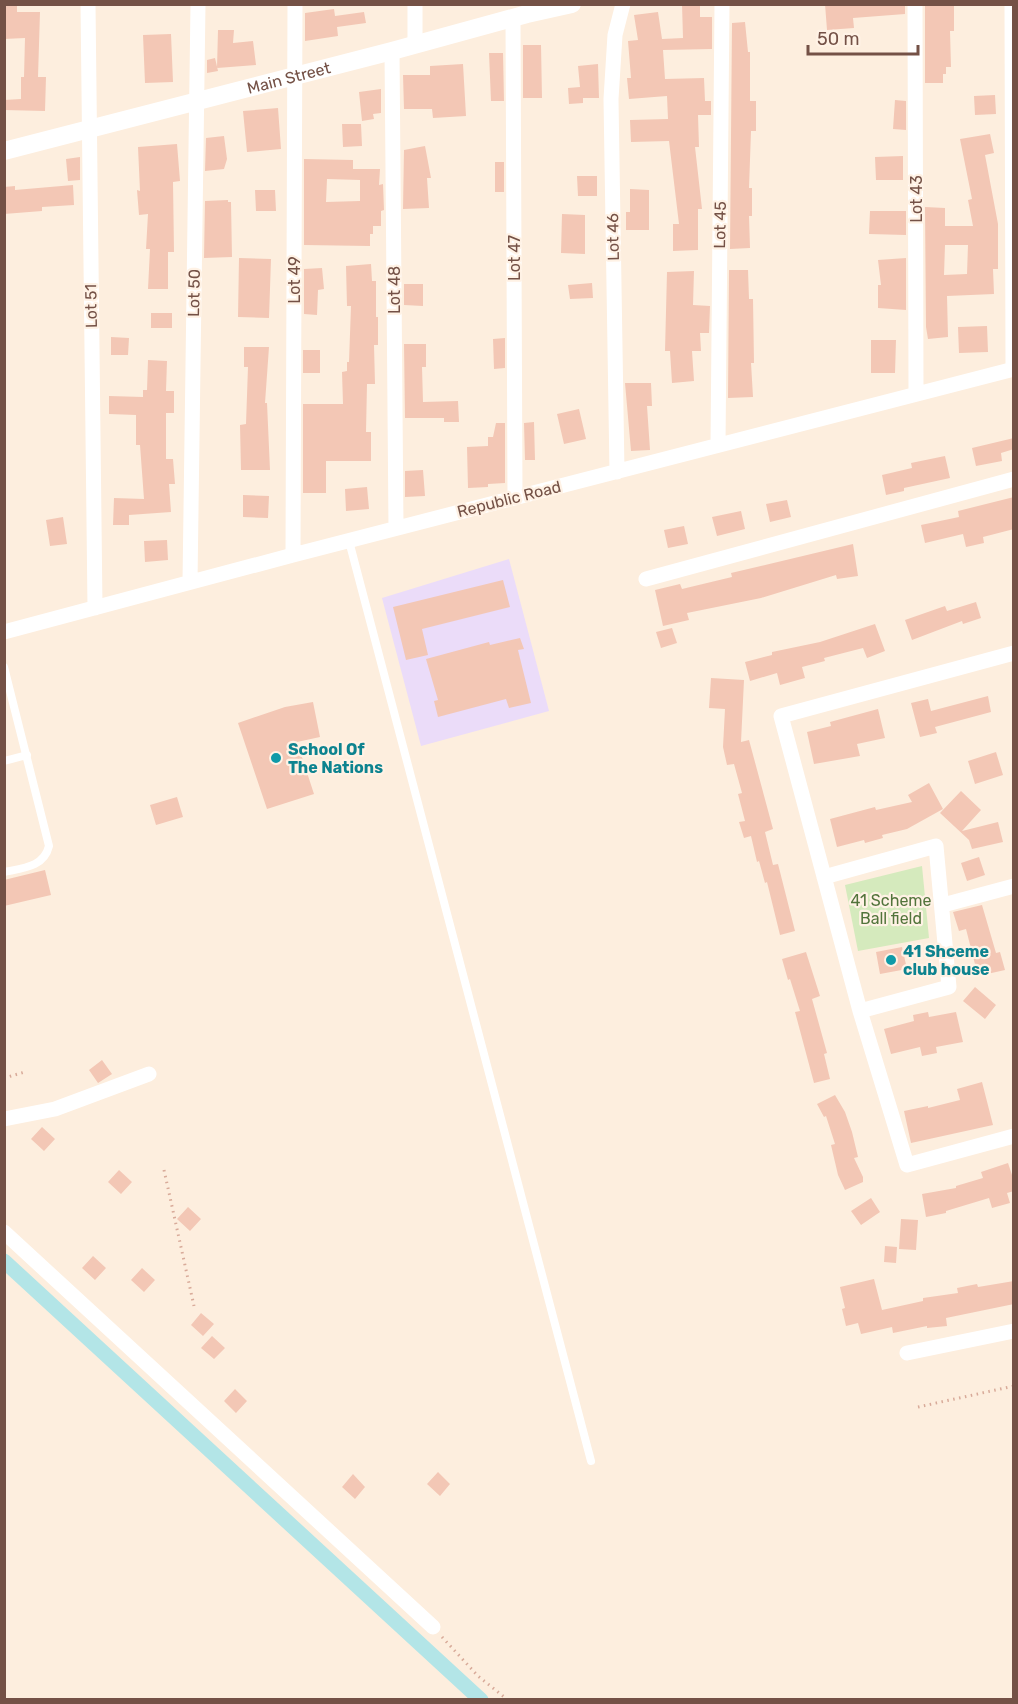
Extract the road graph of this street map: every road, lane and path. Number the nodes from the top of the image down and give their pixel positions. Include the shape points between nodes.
1 (88, 4) edge
2 (198, 4) edge
3 (295, 4) edge
4 (415, 4) edge
5 (572, 4) edge
6 (623, 4) edge
7 (722, 4) edge
8 (915, 4) edge
9 (1012, 4) edge
10 (522, 12) edge
11 (415, 45) junction
12 (392, 51) junction
13 (295, 76) junction
14 (196, 102) junction
15 (89, 129) junction
16 (4, 151) edge
17 (1013, 369) edge
18 (916, 394) junction
19 (718, 445) junction
20 (616, 472) junction
21 (1014, 479) edge
22 (514, 498) junction
23 (396, 528) junction
24 (349, 541) junction
25 (293, 555) junction
26 (646, 579) dead end
27 (190, 582) junction
28 (95, 608) junction
29 (4, 632) edge
30 (1014, 653) edge
31 (4, 667) edge
32 (27, 755) junction
33 (4, 761) edge
34 (4, 872) edge
35 (824, 877) junction
36 (1014, 886) edge
37 (943, 905) junction
38 (860, 1011) junction
39 (25, 1072) dead end
40 (149, 1074) dead end
41 (4, 1078) edge
42 (4, 1119) edge
43 (1014, 1136) edge
44 (164, 1170) dead end
45 (4, 1232) edge
46 (194, 1306) dead end
47 (1014, 1331) edge
48 (907, 1353) dead end
49 (1014, 1386) edge
50 (918, 1407) dead end
51 (591, 1461) dead end
52 (433, 1627) joint
53 (508, 1700) edge

1 - 15 street, Lot 51
2 - 14 street, Lot 50
3 - 13 street, Lot 49
4 - 11 street
5 - 10 street, Main Street
6 - 20 street, Lot 46 via 615,35 611,99
7 - 19 street, Lot 45
8 - 18 street, Lot 43
9 - 17 street
10 - 11 street, Main Street
10 - 22 street, Lot 47
11 - 12 street, Main Street
12 - 13 street, Main Street
12 - 23 street, Lot 48
13 - 14 street, Main Street
13 - 25 street, Lot 49
14 - 15 street, Main Street
14 - 27 street, Lot 50
15 - 16 street, Main Street
15 - 28 street, Lot 51
17 - 18 street, Republic Road
18 - 19 street, Republic Road
19 - 20 street, Republic Road
20 - 22 street, Republic Road
21 - 26 street
22 - 23 street, Republic Road
23 - 24 street, Republic Road
24 - 25 street, Republic Road
24 - 51 lane
25 - 27 street, Republic Road
27 - 28 street, Republic Road
28 - 29 street, Republic Road
30 - 35 street via 781,716
31 - 32 lane
32 - 33 lane
32 - 34 lane via 49,846 38,864
35 - 37 street via 936,846
35 - 38 street
36 - 37 street
37 - 38 street via 949,987
38 - 43 street via 907,1165
39 - 41 path
40 - 42 street via 55,1109
44 - 46 path
45 - 52 street
47 - 48 street
49 - 50 path
52 - 53 path via 478,1676

